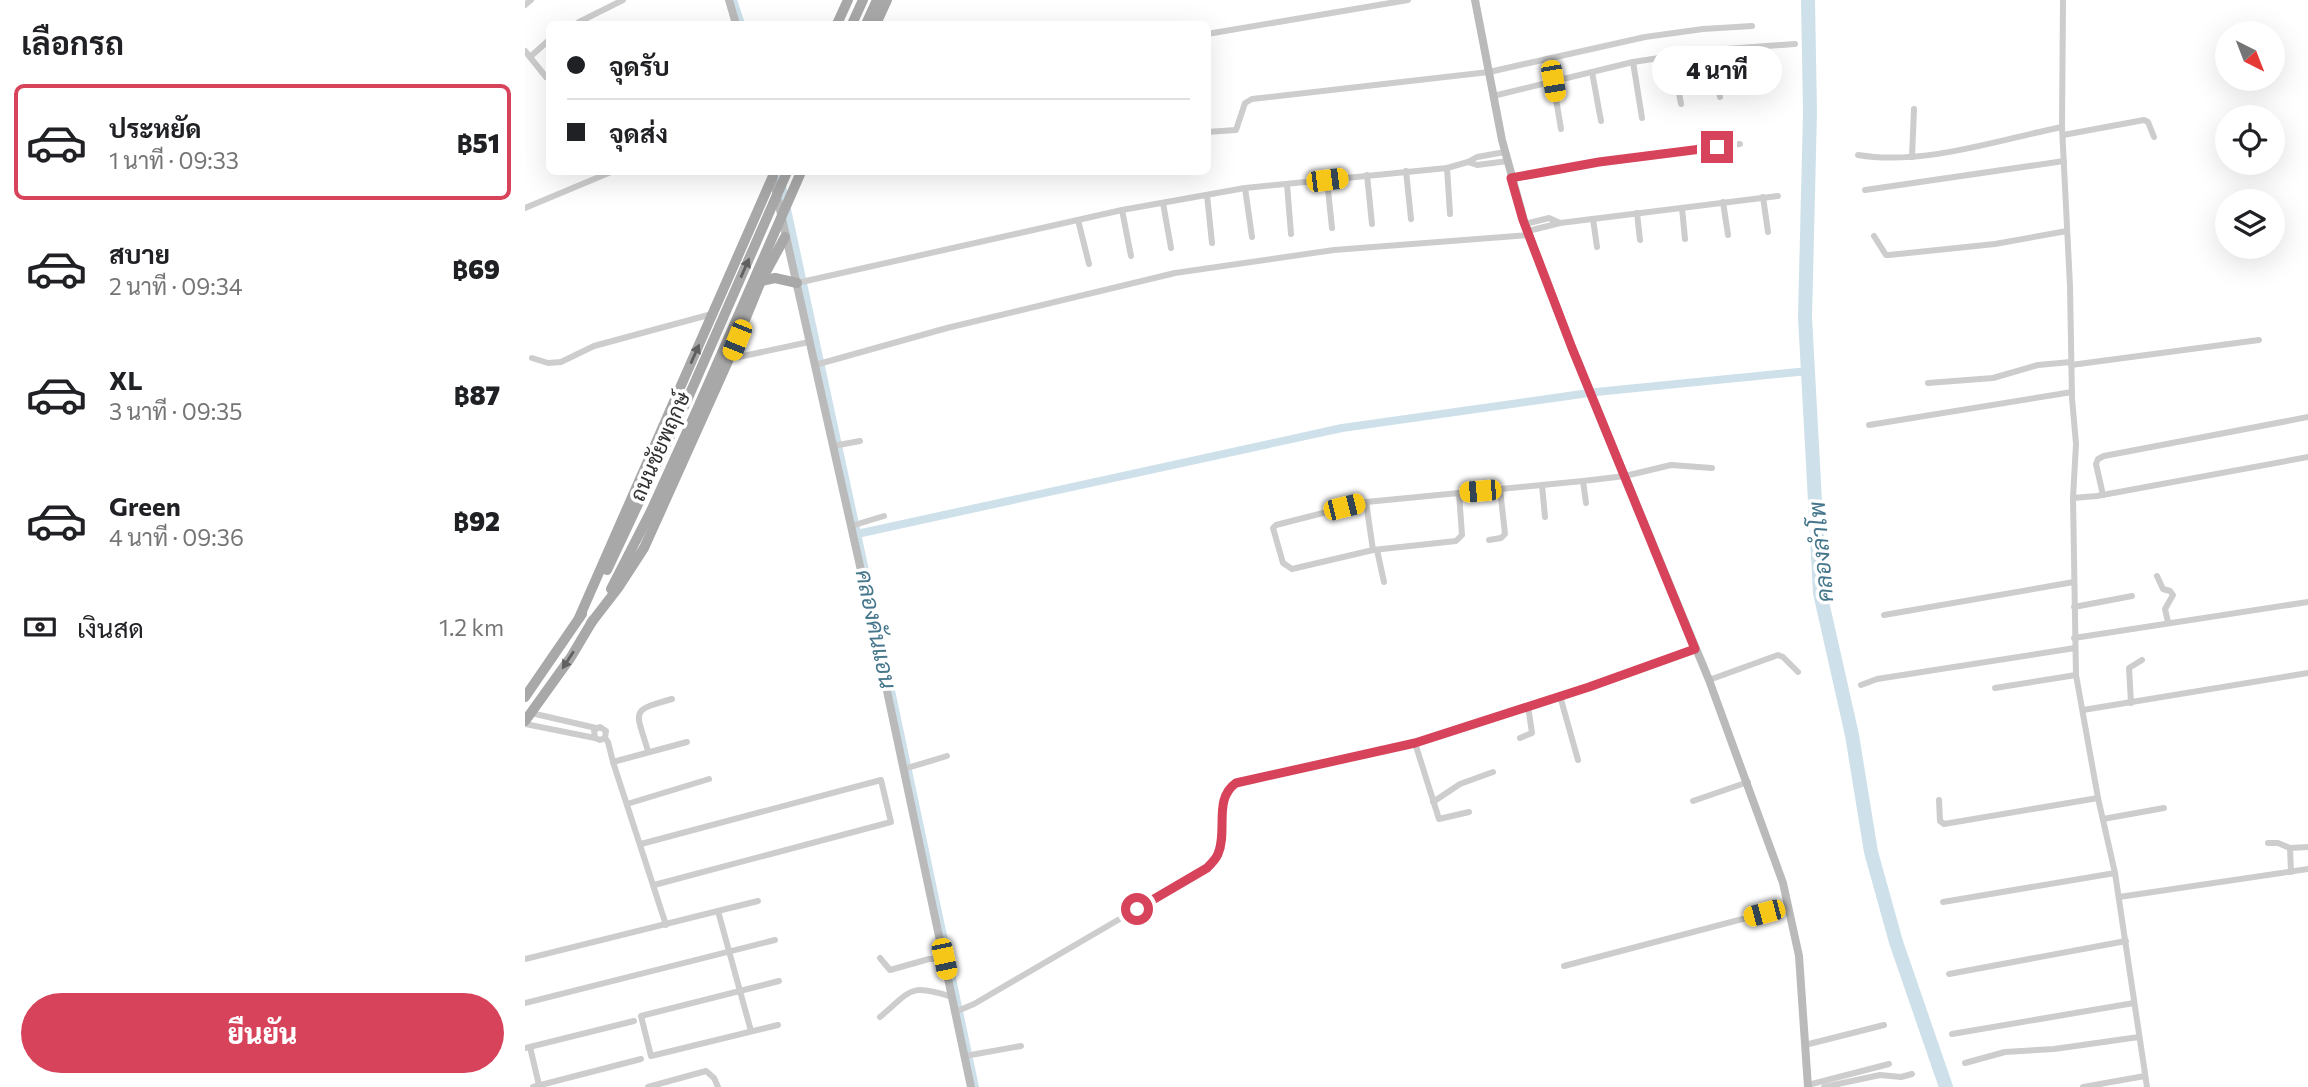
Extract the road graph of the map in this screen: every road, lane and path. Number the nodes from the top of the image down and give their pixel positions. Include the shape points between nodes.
1 (531, 0) edge
2 (623, 0) edge
3 (729, 0) edge
4 (848, 0) edge
5 (863, 0) edge
6 (877, 0) edge
7 (887, 0) edge
8 (1408, 0) edge
9 (1475, 0) edge
10 (2063, 0) edge
11 (525, 5) edge
12 (581, 21) edge
13 (735, 21) edge
14 (838, 21) edge
15 (853, 21) edge
16 (867, 21) edge
17 (877, 21) edge
18 (1752, 26) dead end
19 (1211, 33) edge
20 (546, 42) edge
21 (1795, 44) dead end
22 (1763, 47) junction
23 (1712, 50) junction
24 (527, 54) edge
25 (1672, 55) junction
26 (1633, 62) junction
27 (1489, 72) junction
28 (1592, 72) junction
29 (546, 77) dead end
30 (1553, 81) junction
31 (1767, 86) dead end
32 (1493, 96) junction
33 (1720, 97) dead end
34 (1681, 104) dead end
35 (1914, 109) dead end
36 (1642, 118) dead end
37 (1601, 121) dead end
38 (2062, 127) junction
39 (1561, 129) dead end
40 (1211, 132) edge
41 (2063, 135) junction
42 (2154, 137) dead end
43 (1740, 144) dead end
44 (1858, 155) dead end
45 (1506, 157) junction
46 (1912, 157) junction
47 (2064, 161) junction
48 (1447, 168) junction
49 (1406, 171) junction
50 (604, 175) edge
51 (772, 175) edge
52 (772, 175) edge
53 (786, 175) edge
54 (800, 175) edge
55 (1367, 175) junction
56 (1511, 178) junction
57 (1327, 180) junction
58 (1287, 184) junction
59 (1245, 188) junction
60 (1865, 190) dead end
61 (1207, 195) junction
62 (1778, 196) dead end
63 (1763, 197) junction
64 (1723, 202) junction
65 (1163, 203) junction
66 (525, 208) edge
67 (1682, 208) junction
68 (1122, 210) junction
69 (1637, 213) junction
70 (1450, 214) dead end
71 (1411, 219) dead end
72 (1593, 219) junction
73 (1078, 220) junction
74 (1371, 224) dead end
75 (1332, 228) dead end
76 (1527, 230) junction
77 (2067, 231) junction
78 (1768, 232) dead end
79 (1291, 234) dead end
80 (1728, 235) dead end
81 (1874, 236) dead end
82 (785, 237) junction
83 (1252, 237) dead end
84 (1685, 239) dead end
85 (1640, 240) dead end
86 (1212, 243) dead end
87 (1597, 247) dead end
88 (1171, 248) dead end
89 (737, 255) junction
90 (1131, 256) dead end
91 (770, 261) junction
92 (1089, 264) dead end
93 (761, 281) junction
94 (800, 283) junction
95 (712, 314) junction
96 (2259, 340) dead end
97 (809, 342) junction
98 (532, 358) dead end
99 (729, 359) junction
100 (2071, 364) junction
101 (815, 365) junction
102 (1928, 383) dead end
103 (2072, 392) junction
104 (2308, 417) edge
105 (1869, 425) dead end
106 (856, 442) dead end
107 (835, 446) junction
108 (2308, 457) edge
109 (1712, 468) dead end
110 (1625, 476) junction
111 (1583, 481) junction
112 (1542, 485) junction
113 (1500, 489) junction
114 (1459, 493) junction
115 (2103, 495) junction
116 (2073, 498) junction
117 (1366, 502) junction
118 (1586, 503) dead end
119 (884, 516) dead end
120 (1545, 517) dead end
121 (853, 526) junction
122 (1489, 540) dead end
123 (1375, 550) junction
124 (2157, 576) dead end
125 (1384, 582) dead end
126 (2074, 582) junction
127 (2132, 596) dead end
128 (2308, 602) edge
129 (2074, 607) junction
130 (1884, 615) dead end
131 (579, 618) junction
132 (2168, 622) junction
133 (591, 623) junction
134 (2074, 638) junction
135 (2075, 648) junction
136 (1695, 649) junction
137 (2142, 660) dead end
138 (1798, 671) dead end
139 (2308, 673) edge
140 (2076, 675) junction
141 (1709, 680) junction
142 (1861, 685) dead end
143 (1995, 688) dead end
144 (1560, 696) junction
145 (525, 697) edge
146 (673, 699) dead end
147 (2131, 703) junction
148 (1528, 706) junction
149 (2084, 710) junction
150 (527, 719) edge
151 (596, 728) junction
152 (595, 738) junction
153 (605, 738) junction
154 (1520, 738) dead end
155 (687, 742) dead end
156 (1415, 743) junction
157 (648, 751) junction
158 (947, 756) dead end
159 (1578, 760) dead end
160 (613, 762) junction
161 (905, 768) junction
162 (1493, 772) dead end
163 (709, 779) dead end
164 (1748, 782) junction
165 (2098, 798) junction
166 (1939, 800) dead end
167 (1692, 801) dead end
168 (1433, 802) junction
169 (627, 804) junction
170 (2164, 808) dead end
171 (1469, 812) dead end
172 (2103, 819) junction
173 (2268, 843) dead end
174 (641, 844) junction
175 (2308, 846) edge
176 (2290, 848) junction
177 (2308, 869) edge
178 (2291, 872) junction
179 (2115, 873) junction
180 (654, 885) junction
181 (2119, 897) junction
182 (758, 901) dead end
183 (1943, 902) dead end
184 (1788, 907) junction
185 (718, 911) junction
186 (666, 925) junction
187 (775, 940) dead end
188 (2126, 941) junction
189 (728, 951) junction
190 (880, 958) dead end
191 (525, 959) edge
192 (944, 959) junction
193 (1564, 966) dead end
194 (1949, 974) dead end
195 (779, 982) dead end
196 (740, 992) junction
197 (952, 997) junction
198 (525, 1003) edge
199 (2134, 1003) junction
200 (957, 1012) junction
201 (880, 1017) dead end
202 (634, 1021) dead end
203 (1884, 1024) dead end
204 (778, 1025) dead end
205 (751, 1031) junction
206 (1952, 1034) dead end
207 (2139, 1037) junction
208 (1805, 1045) junction
209 (1021, 1046) dead end
210 (527, 1047) edge
211 (966, 1056) junction
212 (641, 1059) dead end
213 (1965, 1063) dead end
214 (1889, 1064) dead end
215 (1912, 1074) dead end
216 (2145, 1076) junction
217 (540, 1086) edge
218 (1808, 1086) edge
219 (648, 1087) edge
220 (718, 1087) edge
221 (971, 1087) edge
222 (1824, 1087) edge
223 (2083, 1087) edge
224 (2147, 1087) edge

1 - 11 street
2 - 12 street
3 - 13 street
4 - 14 main road
5 - 15 main road
6 - 16 main road
7 - 17 main road
8 - 19 street
9 - 27 street
10 - 38 street
18 - 27 street via 1645,37
20 - 24 street
21 - 22 street
22 - 23 street
22 - 31 street
23 - 25 street
23 - 33 street
24 - 29 street
25 - 26 street
25 - 34 street
26 - 28 street
26 - 36 street
27 - 32 street
27 - 40 street via 1252,99 1245,103 1236,130
28 - 30 street
28 - 37 street
30 - 32 street
30 - 39 street
32 - 45 street
35 - 46 street
38 - 41 street
38 - 46 street
41 - 42 street via 2144,120
41 - 47 street
43 - 56 street
44 - 46 street
45 - 48 street via 1477,157
45 - 56 street
47 - 60 street
47 - 77 street
48 - 49 street
48 - 70 street
49 - 55 street
49 - 71 street
50 - 66 street
51 - 82 street
52 - 89 main road
131 -> 53 main road, ถนนชัยพฤกษ์, bridge via 625,535
54 - 133 main road, ถนนชัยพฤกษ์, bridge via 636,542
55 - 57 street
55 - 74 street
56 - 76 street
57 - 58 street
57 - 75 street
58 - 59 street
58 - 79 street
59 - 61 street
59 - 83 street
61 - 65 street
61 - 86 street
62 - 63 street
63 - 64 street
63 - 78 street
64 - 67 street
64 - 80 street
65 - 68 street
65 - 88 street
67 - 69 street
67 - 84 street
68 - 73 street
68 - 90 street
69 - 72 street
69 - 85 street
72 - 76 street via 1560,223 1549,218
72 - 87 street
73 - 92 street
73 - 94 street
76 - 101 street via 1334,250 1175,273
76 - 110 street
77 - 81 street via 1889,255
77 - 100 street
82 - 91 main road
82 - 94 street
89 - 91 main road via 759,240 768,244
89 - 95 main road
91 - 93 main road
93 - 94 main road via 775,278
93 - 99 main road
94 - 97 street
95 - 98 street via 594,346 561,362
131 -> 95 main road
96 - 100 street
97 - 99 street
97 - 101 street
99 - 133 main road via 644,548
100 - 102 street via 2038,365 1993,378
100 - 103 street
101 - 107 street
103 - 105 street
103 - 116 street via 2076,444
104 - 115 street via 2098,458
106 - 107 street
107 - 121 street
108 - 115 street
109 - 110 street via 1671,465
110 - 111 street
110 - 136 street
111 - 112 street
111 - 118 street
112 - 113 street
112 - 120 street
113 - 114 street
113 - 122 street via 1505,534
114 - 117 street
114 - 123 street via 1461,538
115 - 116 street
116 - 126 street
117 - 123 street
117 - 123 street via 1273,528 1283,563 1292,569
119 - 121 street
121 - 161 street
123 - 125 street
124 - 132 street via 2173,596 2165,609
126 - 129 street
126 - 130 street
127 - 129 street
128 - 132 street
129 - 134 street
131 - 145 main road, ถนนชัยพฤกษ์
132 - 134 street
133 -> 150 main road, ถนนชัยพฤกษ์
134 - 135 street
135 - 140 street
135 - 142 street
136 - 141 street
136 - 144 street
137 - 147 street via 2129,668
138 - 141 street via 1778,655
139 - 147 street
140 - 143 street
140 - 149 street
141 - 164 street
144 - 148 street
144 - 159 street
146 - 157 street via 639,712
147 - 149 street
148 - 154 street via 1532,733
148 - 156 street
149 - 165 street
150 - 151 street
150 - 152 street
151 - 152 street
151 - 153 street via 604,728
152 - 153 street
153 - 160 street
155 - 157 street
156 - 168 street
156 - 200 street via 1236,783 1224,798 1219,852 1207,868
157 - 160 street
158 - 161 street
160 - 169 street
161 - 192 street
162 - 168 street via 1460,784
163 - 169 street
164 - 167 street
164 - 184 street
165 - 166 street via 1945,824 1940,821
165 - 172 street
168 - 171 street via 1439,819
169 - 174 street
170 - 172 street
172 - 179 street
173 - 176 street
174 - 180 street
174 - 180 street via 881,780 891,822
175 - 176 street
176 - 178 street
177 - 178 street
178 - 181 street
179 - 181 street
179 - 183 street
180 - 186 street
181 - 188 street
182 - 185 street
184 - 193 street
184 - 208 street via 1799,956
185 - 186 street
185 - 189 street
186 - 191 street
187 - 189 street
188 - 194 street
188 - 199 street
189 - 196 street
189 - 198 street
190 - 192 street via 890,970
192 - 197 street
195 - 196 street
196 - 205 street
196 - 205 street via 641,1016 651,1056
197 - 200 street
197 - 201 street via 916,989
199 - 206 street
199 - 207 street
200 - 211 street
202 - 210 street
203 - 208 street
204 - 205 street
207 - 213 street via 2005,1052
207 - 216 street
208 - 218 street
209 - 211 street
210 - 217 street
211 - 221 street
212 - 217 street
214 - 218 street
215 - 222 street via 1880,1075
216 - 223 street
216 - 224 street
219 - 220 street via 706,1071

